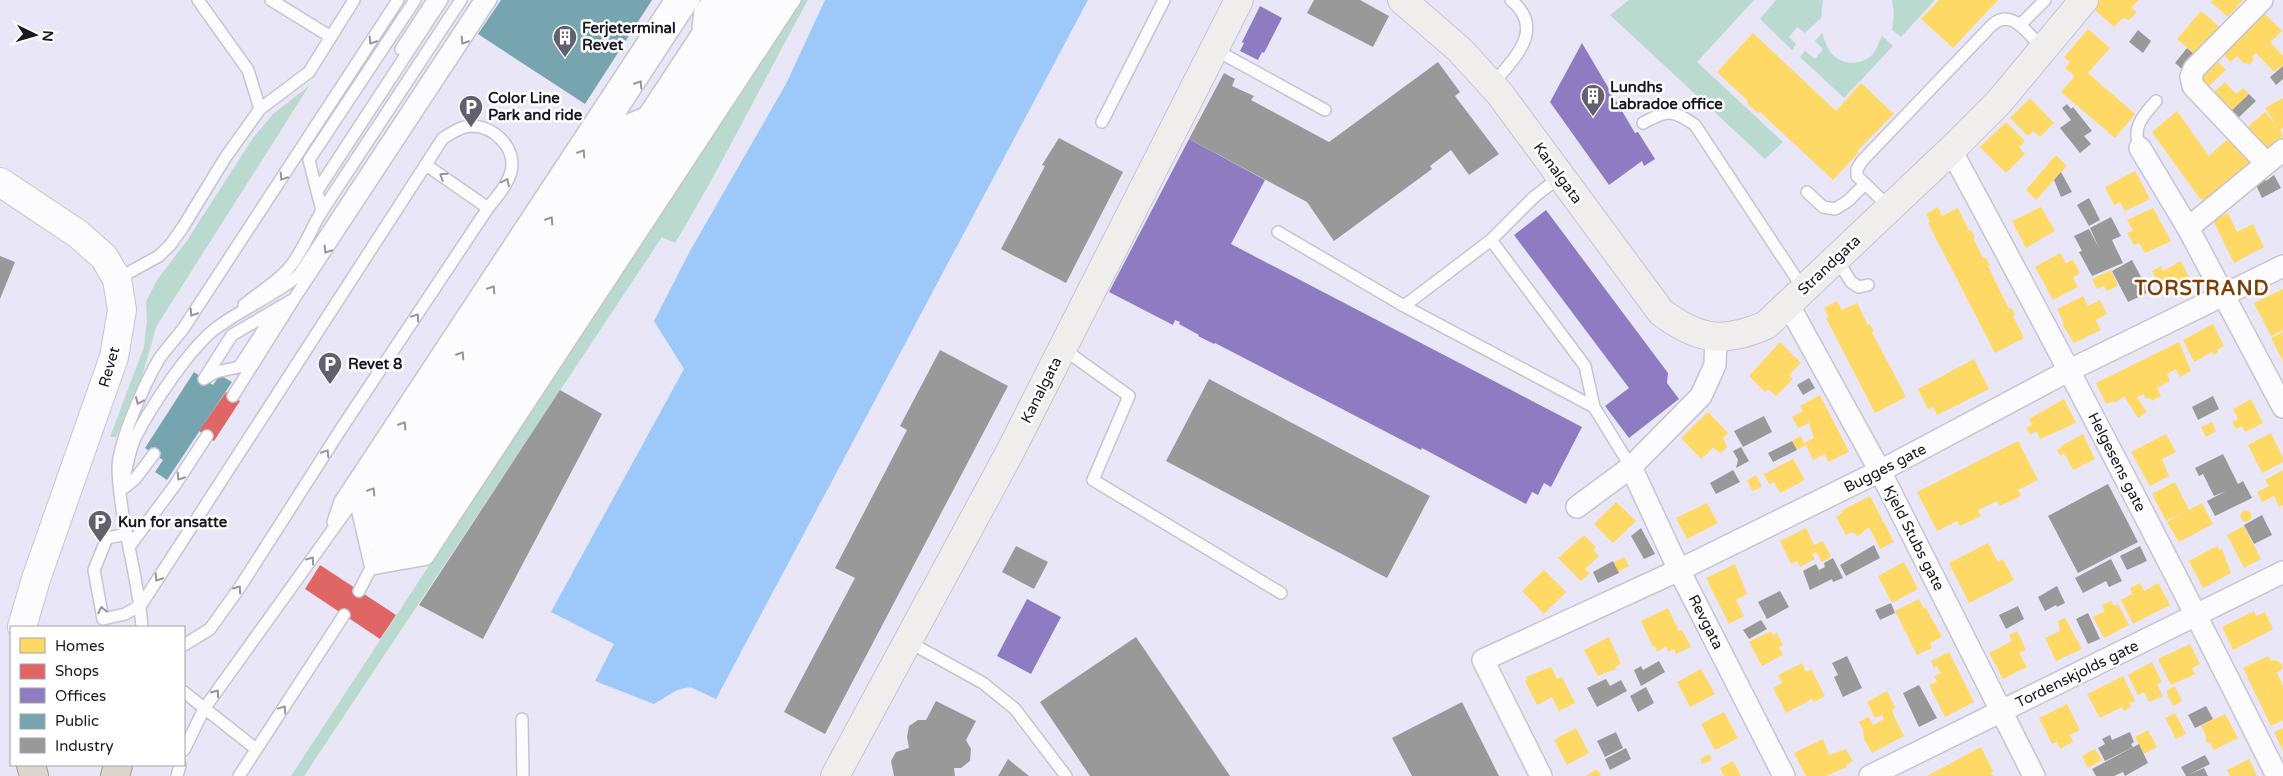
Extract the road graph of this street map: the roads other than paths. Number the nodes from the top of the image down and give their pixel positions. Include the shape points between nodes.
1 (198, 0) edge
2 (271, 0) edge
3 (354, 0) edge
4 (398, 0) edge
5 (414, 0) edge
6 (424, 0) edge
7 (433, 0) edge
8 (442, 0) edge
9 (452, 0) edge
10 (461, 0) edge
11 (470, 0) edge
12 (480, 0) edge
13 (491, 0) edge
14 (670, 0) edge
15 (682, 0) edge
16 (694, 0) edge
17 (708, 0) edge
18 (719, 0) edge
19 (730, 0) edge
20 (741, 0) edge
21 (752, 0) edge
22 (762, 0) edge
23 (773, 0) edge
24 (784, 0) edge
25 (795, 0) edge
26 (1164, 0) edge
27 (1239, 0) edge
28 (1402, 0) edge
29 (1511, 0) edge
30 (2045, 0) edge
31 (2084, 0) edge
32 (2262, 0) edge
33 (700, 11) junction
34 (681, 21) junction
35 (2020, 25) junction
36 (698, 32) junction
37 (331, 37) junction
38 (1214, 49) junction
39 (2043, 49) junction
40 (1492, 85) junction
41 (628, 101) junction
42 (2156, 102) dead end
43 (260, 109) junction
44 (1325, 110) dead end
45 (645, 113) junction
46 (628, 120) junction
47 (1102, 122) dead end
48 (1642, 123) dead end
49 (2140, 148) joint
50 (1951, 150) junction
51 (2283, 150) edge
52 (2266, 163) junction
53 (426, 165) junction
54 (1561, 176) junction
55 (0, 182) edge
56 (1865, 184) junction
57 (317, 191) junction
58 (1807, 192) dead end
59 (1889, 207) junction
60 (488, 208) junction
61 (2188, 228) junction
62 (1278, 232) dead end
63 (310, 237) junction
64 (1491, 240) junction
65 (1837, 259) junction
66 (2283, 266) edge
67 (117, 279) junction
68 (1868, 284) dead end
69 (2225, 295) junction
70 (1796, 297) junction
71 (294, 299) junction
72 (1404, 306) junction
73 (277, 309) junction
74 (261, 318) junction
75 (218, 326) junction
76 (245, 327) junction
77 (1716, 336) junction
78 (1062, 348) junction
79 (2070, 370) junction
80 (229, 371) junction
81 (216, 372) junction
82 (233, 396) dead end
83 (1594, 406) junction
84 (2283, 407) edge
85 (206, 436) dead end
86 (154, 454) dead end
87 (1631, 467) junction
88 (1880, 471) junction
89 (120, 491) junction
90 (1577, 507) dead end
91 (358, 513) junction
92 (127, 534) junction
93 (327, 538) junction
94 (129, 547) junction
95 (371, 569) junction
96 (1678, 570) junction
97 (2283, 572) edge
98 (359, 591) dead end
99 (1281, 593) dead end
100 (30, 596) junction
101 (141, 605) junction
102 (344, 615) dead end
103 (2196, 615) junction
104 (22, 626) edge
105 (28, 626) edge
106 (142, 626) edge
107 (908, 641) junction
108 (185, 644) edge
109 (185, 693) edge
110 (204, 709) junction
111 (2002, 711) junction
112 (522, 719) dead end
113 (185, 748) edge
114 (256, 750) junction
115 (239, 776) edge
116 (523, 776) edge
117 (835, 776) edge
118 (1066, 776) edge
119 (1541, 776) edge
120 (1784, 776) edge
121 (1870, 776) edge
122 (2034, 776) edge
123 (2277, 776) edge

1 - 43 lane via 248,70
2 - 37 lane
3 - 37 lane
4 -> 89 lane via 151,374 120,450
5 - 57 lane via 309,160
6 - 57 lane
7 - 57 lane
8 - 57 lane
9 - 57 lane
10 - 57 lane
11 - 63 lane via 317,233
12 - 75 lane via 299,275 273,295
13 -> 71 lane
14 - 93 lane via 340,501
93 -> 15 lane
16 - 34 lane
17 - 33 lane
18 - 36 lane
19 - 95 lane via 382,528
20 - 95 lane via 390,533
21 - 95 lane via 397,538
22 - 95 lane via 404,544
23 - 95 lane via 412,548
24 - 95 lane via 420,554
25 - 95 lane via 427,558
26 - 47 lane
27 - 38 main road, Kanalgata
28 - 40 main road, Kanalgata via 1453,43
29 - 40 lane via 1528,24 1525,45
30 - 35 lane
31 - 39 main road, Strandgata
32 - 52 street via 2194,69 2191,77 2193,86
33 - 34 lane
33 - 36 lane
41 -> 34 lane
35 - 39 lane
35 - 56 lane via 2005,17 1992,25 1862,161 1857,176
36 - 45 lane
37 - 43 lane via 308,72
38 - 44 lane
38 - 78 main road, Kanalgata
39 - 50 main road, Strandgata via 2012,88
40 - 54 main road, Kanalgata
41 - 46 lane
91 -> 41 lane
42 - 49 lane via 2140,120 2136,139
43 - 67 lane via 171,244 159,256
45 - 46 lane
45 - 95 lane via 374,524
46 - 95 lane via 366,518
48 - 70 lane via 1660,114 1677,113 1695,125
49 - 61 street
50 - 59 main road, Strandgata
50 - 79 street, Helgesens gate
51 - 52 street
52 - 61 street
60 -> 53 lane
60 -> 53 lane via 504,188 511,170 510,155 502,138 489,130 471,126 457,129 444,138
53 -> 101 lane
54 - 64 lane via 1534,197
54 - 77 main road, Kanalgata via 1662,312 1681,327 1697,334
55 - 67 street, Revet via 78,234 104,257
56 - 58 lane via 1835,209 1823,207
56 - 59 lane
57 - 63 lane
59 - 65 main road, Strandgata
108 -> 60 lane via 210,629 240,588
61 - 69 street
62 - 72 lane
63 - 75 lane via 287,270
64 - 72 lane
64 - 83 lane via 1585,366
65 - 68 lane via 1851,282 1859,287
65 - 70 main road, Strandgata
66 - 69 street, Bugges gate
67 - 100 street, Revet via 122,310 114,357
69 - 79 street, Bugges gate
69 - 84 street
70 - 77 main road, Strandgata via 1766,325 1736,336
70 - 88 street, Kjeld Stubs gate
71 - 73 lane
71 - 82 lane
72 - 83 lane
73 - 74 lane
73 - 80 lane via 239,367
74 - 76 lane
74 - 80 lane
75 - 89 lane via 178,369 134,439
76 - 81 lane
76 - 81 lane via 232,334 204,378
77 - 87 street via 1715,365 1701,396
78 - 99 lane via 1129,396 1093,480
78 - 107 main road, Kanalgata
79 - 88 street, Bugges gate
79 - 103 street, Helgesens gate
80 - 81 lane
83 - 87 lane
85 -> 94 lane
86 - 89 lane via 135,479
87 - 90 street
87 - 96 street, Revgata
88 - 96 street, Bugges gate
88 - 111 street, Kjeld Stubs gate
89 - 92 lane
91 - 93 lane
91 - 95 lane
92 - 94 lane
101 -> 92 lane via 125,614 103,619 94,570 106,538
110 -> 93 lane
94 - 101 lane
95 - 98 lane
96 - 119 street, Bugges gate via 1483,660
96 - 120 street, Revgata
97 - 103 street, Tordenskjolds gate
100 - 104 street, Revet
100 - 105 street, Revet
101 - 106 lane
114 -> 102 lane
103 - 111 street, Tordenskjolds gate
103 - 123 street, Helgesens gate
107 - 117 main road, Kanalgata
107 - 118 lane via 983,682 1015,709
109 - 110 lane
110 - 113 lane
110 - 114 lane
111 - 121 street, Tordenskjolds gate
111 - 122 street, Kjeld Stubs gate
112 - 116 lane
114 - 115 lane

